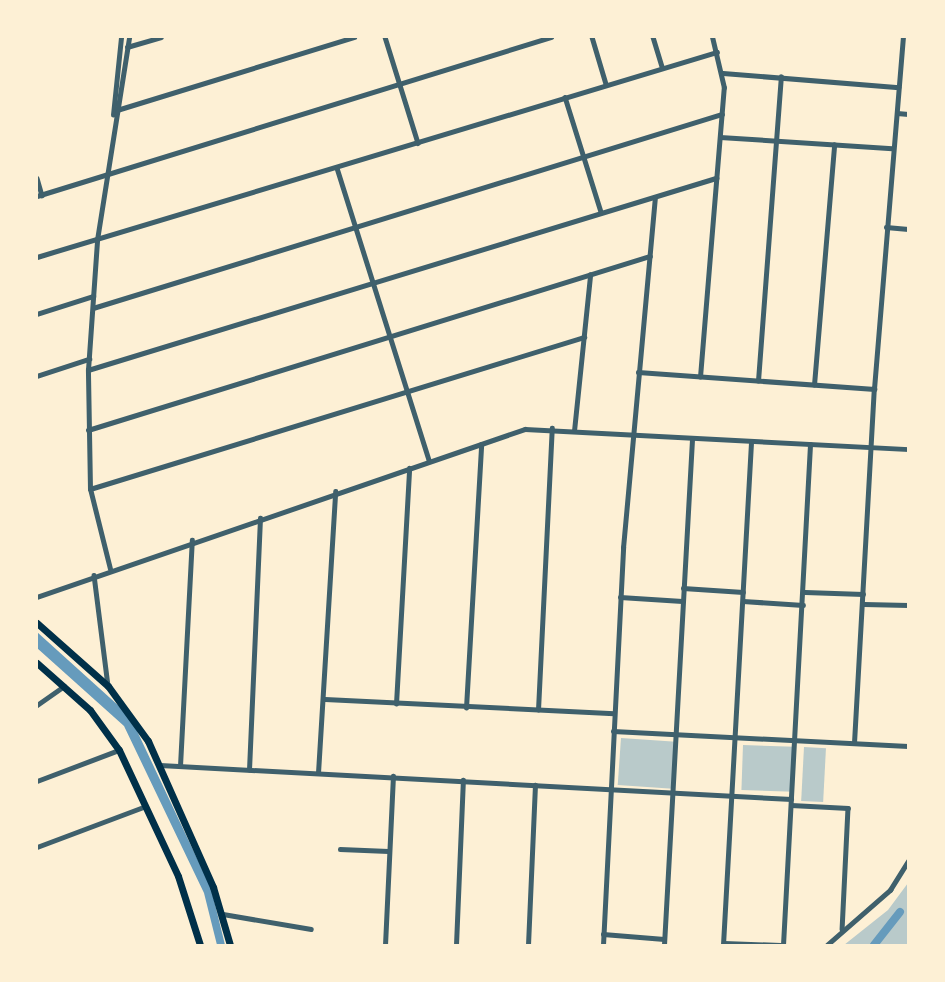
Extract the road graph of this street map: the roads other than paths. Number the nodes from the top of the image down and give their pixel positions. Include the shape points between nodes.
1 (121, 37) edge
2 (128, 37) edge
3 (161, 37) edge
4 (354, 37) edge
5 (385, 37) edge
6 (551, 37) edge
7 (592, 37) edge
8 (653, 37) edge
9 (712, 37) edge
10 (903, 37) edge
11 (127, 47) junction
12 (717, 52) junction
13 (901, 52) junction
14 (908, 53) edge
15 (662, 67) junction
16 (723, 73) junction
17 (781, 77) junction
18 (606, 84) junction
19 (398, 85) junction
20 (898, 87) junction
21 (565, 97) junction
22 (117, 110) junction
23 (897, 113) junction
24 (722, 114) junction
25 (908, 114) edge
26 (720, 137) junction
27 (776, 140) junction
28 (418, 143) junction
29 (834, 145) junction
30 (892, 148) junction
31 (585, 156) junction
32 (337, 168) junction
33 (107, 175) junction
34 (37, 178) edge
35 (716, 178) junction
36 (39, 196) edge
37 (655, 197) junction
38 (601, 212) junction
39 (886, 227) junction
40 (354, 229) junction
41 (908, 229) edge
42 (97, 240) junction
43 (650, 256) junction
44 (37, 257) edge
45 (590, 275) junction
46 (372, 284) junction
47 (93, 296) junction
48 (93, 308) junction
49 (37, 314) edge
50 (584, 337) junction
51 (389, 340) junction
52 (89, 359) junction
53 (88, 370) junction
54 (638, 372) junction
55 (37, 376) edge
56 (700, 377) junction
57 (758, 381) junction
58 (814, 385) junction
59 (874, 389) junction
60 (406, 392) junction
61 (552, 428) junction
62 (88, 430) junction
63 (574, 431) junction
64 (632, 436) junction
65 (692, 440) junction
66 (751, 442) junction
67 (481, 444) junction
68 (810, 445) junction
69 (871, 447) junction
70 (908, 449) edge
71 (429, 460) junction
72 (408, 468) junction
73 (90, 489) junction
74 (335, 492) junction
75 (260, 518) junction
76 (192, 540) junction
77 (110, 569) junction
78 (94, 575) junction
79 (683, 588) junction
80 (743, 592) junction
81 (805, 592) junction
82 (863, 594) junction
83 (37, 597) edge
84 (620, 597) junction
85 (682, 601) junction
86 (743, 601) junction
87 (863, 604) junction
88 (803, 605) junction
89 (908, 605) edge
90 (37, 622) edge
91 (37, 663) edge
92 (65, 686) junction
93 (108, 686) junction
94 (325, 699) junction
95 (396, 704) junction
96 (37, 705) edge
97 (466, 708) junction
98 (538, 710) junction
99 (614, 713) junction
100 (613, 731) junction
101 (677, 734) junction
102 (736, 738) junction
103 (795, 741) junction
104 (853, 743) junction
105 (908, 746) edge
106 (119, 750) junction
107 (160, 765) junction
108 (180, 766) junction
109 (248, 770) junction
110 (318, 774) junction
111 (393, 776) junction
112 (463, 780) junction
113 (37, 781) edge
114 (534, 785) junction
115 (610, 786) junction
116 (673, 791) junction
117 (733, 795) junction
118 (791, 802) junction
119 (146, 806) junction
120 (37, 848) edge
121 (340, 849) dead end
122 (388, 851) junction
123 (908, 861) edge
124 (223, 914) junction
125 (311, 929) dead end
126 (842, 929) junction
127 (603, 934) junction
128 (664, 942) edge
129 (723, 944) edge
130 (200, 945) edge
131 (230, 945) edge
132 (385, 945) edge
133 (456, 945) edge
134 (528, 945) edge
135 (603, 945) edge
136 (781, 945) edge
137 (827, 945) edge

1 - 33 street
2 - 11 street
3 - 11 street
4 - 22 street
5 - 19 street
6 - 19 street
7 - 18 street
8 - 15 street
9 - 12 street
10 - 13 street
11 - 22 street
12 - 15 street
12 - 16 street
13 - 14 street
13 - 20 street
15 - 18 street
16 - 17 street
16 - 24 street
17 - 20 street
17 - 27 street
18 - 21 street
19 - 28 street
19 - 33 street
20 - 23 street
21 - 28 street
21 - 31 street
22 - 33 street
23 - 25 street
23 - 30 street
24 - 26 street
24 - 31 street
26 - 27 street
26 - 35 street
27 - 29 street
27 - 57 street
28 - 32 street
29 - 30 street
29 - 58 street
30 - 39 street
31 - 38 street
31 - 40 street
32 - 40 street
32 - 42 street
33 - 36 street
33 - 42 street
34 - 36 street
35 - 37 street
35 - 56 street
37 - 38 street
37 - 43 street
38 - 46 street
39 - 41 street
39 - 59 street
40 - 46 street
40 - 48 street
42 - 44 street
42 - 47 street
43 - 45 street
43 - 54 street
45 - 50 street
45 - 51 street
46 - 51 street
46 - 53 street
47 - 48 street
47 - 49 street
48 - 52 street
50 - 60 street
50 - 63 street
51 - 60 street
51 - 62 street
52 - 53 street
52 - 55 street
53 - 62 street
54 - 56 street
54 - 64 street
56 - 57 street
57 - 58 street
58 - 59 street
59 - 69 street
60 - 71 street
60 - 73 street
61 - 63 street
61 - 67 street via 525,429
61 - 98 street
62 - 73 street
63 - 64 street
64 - 65 street
64 - 84 street
65 - 66 street
65 - 79 street
66 - 68 street
66 - 80 street
67 - 71 street
67 - 97 street
68 - 69 street
68 - 81 street
69 - 70 street
69 - 82 street
71 - 72 street
72 - 74 street
72 - 95 street
73 - 77 street
74 - 75 street
74 - 94 street
75 - 76 street
75 - 109 street
76 - 77 street
76 - 108 street
77 - 78 street
78 - 83 street
78 - 93 street
79 - 80 street
79 - 85 street
80 - 86 street
81 - 82 street
81 - 88 street
82 - 87 street
84 - 85 street
84 - 99 street
85 - 101 street
86 - 88 street
86 - 102 street
87 - 89 street
87 - 104 street
88 - 103 street
90 - 93 main road
91 - 92 main road
92 - 96 street
92 - 106 main road
93 - 107 main road via 135,720
94 - 95 street
94 - 110 street
95 - 97 street
97 - 98 street
98 - 99 street
99 - 100 street
100 - 101 street
100 - 115 street
101 - 102 street
101 - 116 street
102 - 103 street
102 - 117 street
103 - 104 street
103 - 118 street
104 - 105 street
106 - 113 street
106 - 119 main road
107 - 108 street
107 - 124 main road
108 - 109 street
109 - 110 street
110 - 111 street
111 - 112 street
111 - 122 street
112 - 114 street
112 - 133 street
114 - 115 street
114 - 134 street
115 - 116 street
115 - 127 street
116 - 117 street
116 - 128 street
117 - 118 street
117 - 129 street
118 - 126 street via 848,808
118 - 136 street
119 - 120 street
119 - 130 main road via 178,876
121 - 122 street
122 - 132 street
123 - 126 street via 890,890
124 - 125 street
124 - 131 main road
126 - 137 street
127 - 128 street
127 - 135 street
129 - 136 street

